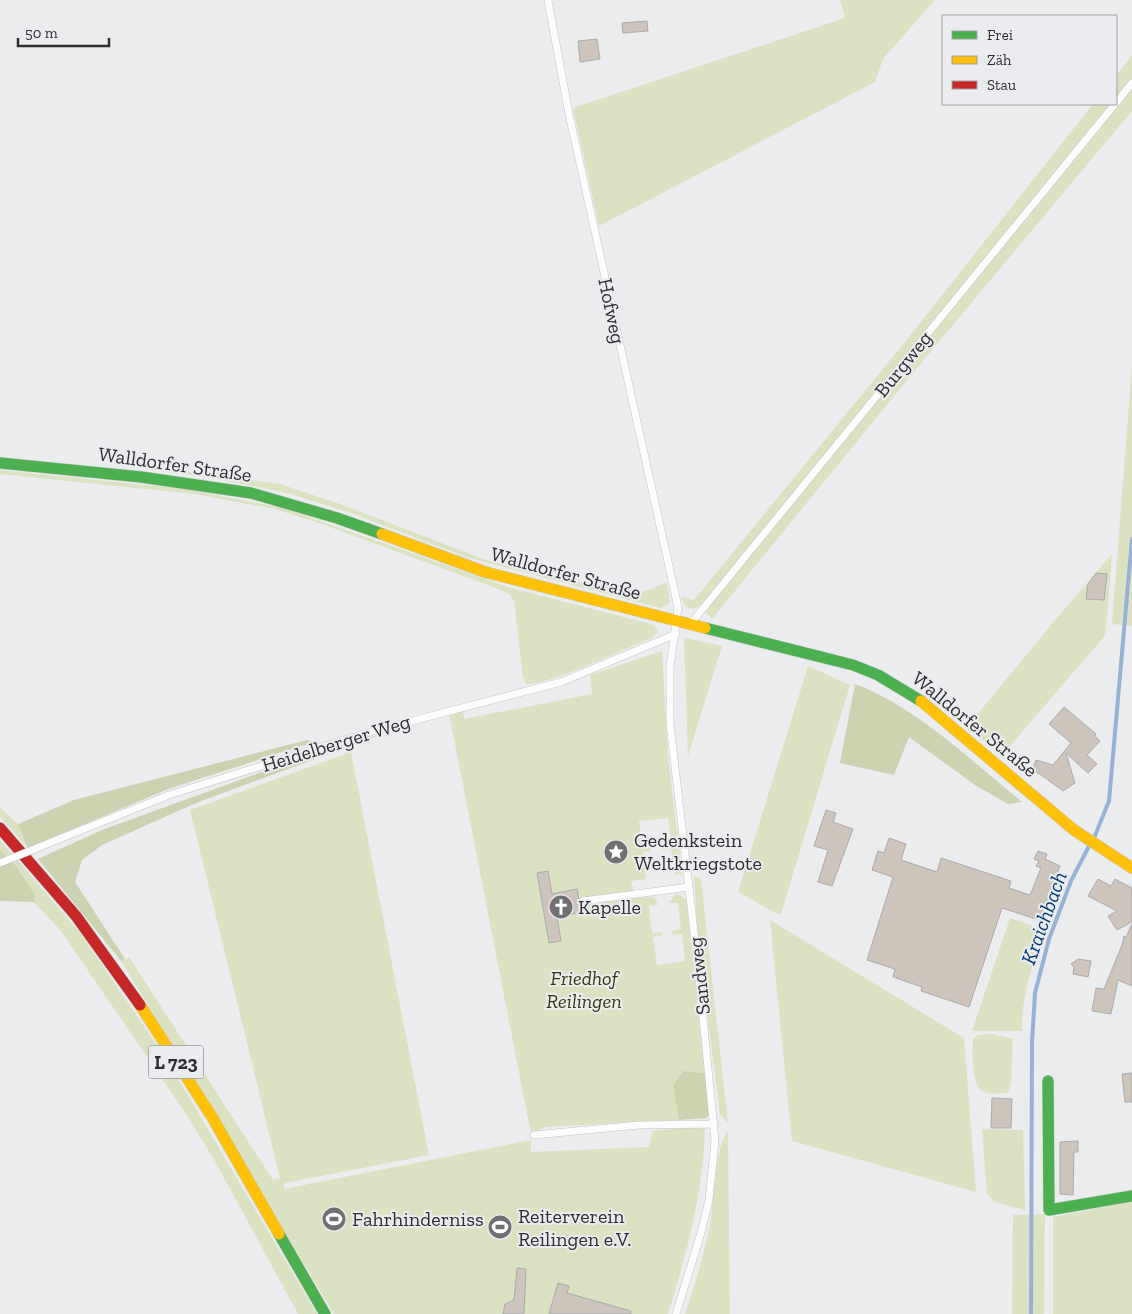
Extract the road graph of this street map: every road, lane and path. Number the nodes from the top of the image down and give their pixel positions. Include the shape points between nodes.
1 (548, 0) edge
2 (1132, 83) edge
3 (1117, 102) edge
4 (1114, 105) edge
5 (0, 463) edge
6 (678, 621) junction
7 (690, 624) junction
8 (676, 634) junction
9 (0, 828) edge
10 (0, 863) edge
11 (1132, 868) edge
12 (689, 887) junction
13 (582, 901) dead end
14 (1048, 1081) dead end
15 (714, 1124) junction
16 (534, 1135) dead end
17 (1132, 1196) edge
18 (325, 1314) edge
19 (676, 1314) edge

1 - 6 lane, Hofweg via 569,114 678,607
2 - 3 lane, Burgweg
4 - 7 lane, Burgweg
5 - 6 street, Walldorfer Straße via 150,478 251,493 338,518 485,572
6 - 7 street, Walldorfer Straße
6 - 8 lane, Hofweg
7 - 11 street, Walldorfer Straße via 822,655 884,678 915,696 1074,830
8 - 10 lane, Heidelberger Weg, bridge via 561,682 373,730 169,795
8 - 12 lane, Sandweg via 670,668 670,724
9 - 18 street, L 723 via 86,929 136,998 187,1078
12 - 13 lane
12 - 15 lane, Sandweg
14 - 17 street via 1049,1210
15 - 16 lane via 639,1125
15 - 19 lane, Sandweg via 709,1200

